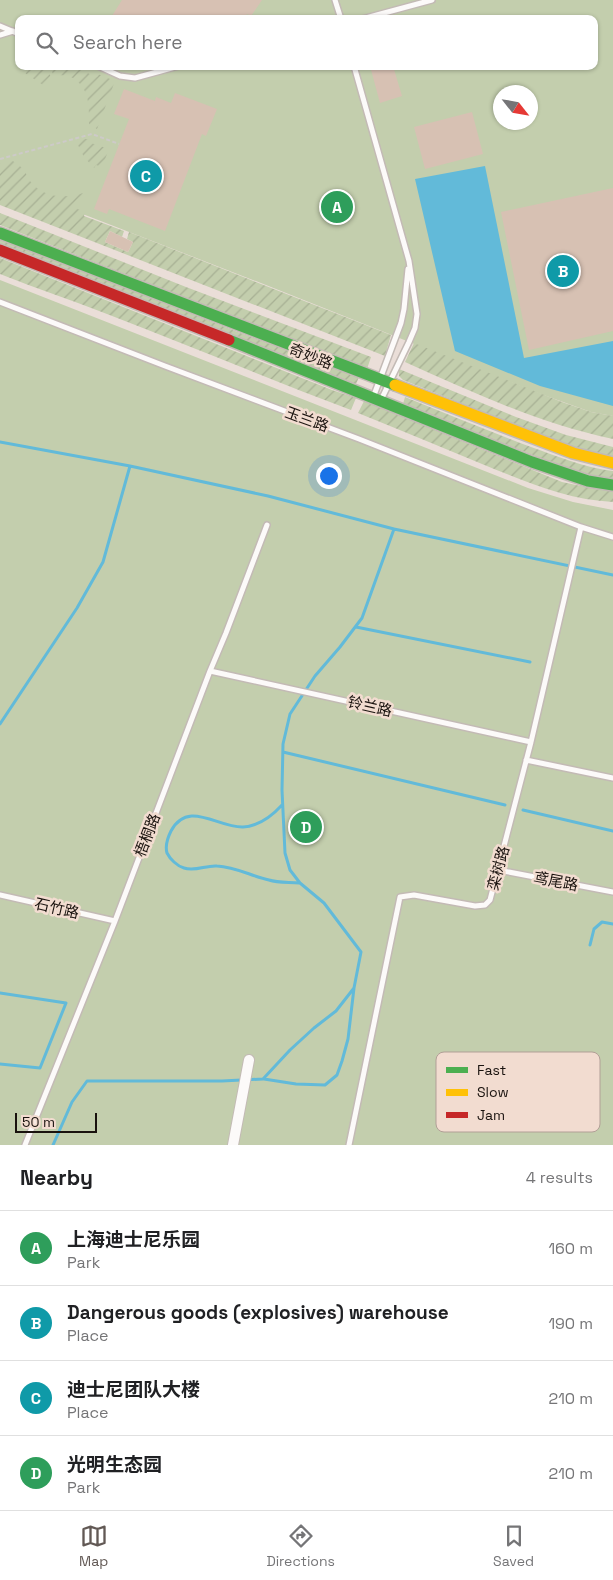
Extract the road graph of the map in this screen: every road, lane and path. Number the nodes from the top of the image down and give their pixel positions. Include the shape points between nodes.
1 (335, 0) edge
2 (432, 0) edge
3 (340, 15) edge
4 (377, 15) edge
5 (0, 26) edge
6 (13, 31) joint
7 (0, 35) edge
8 (107, 70) edge
9 (164, 70) edge
10 (355, 70) edge
11 (120, 144) dead end
12 (0, 159) edge
13 (0, 233) edge
14 (0, 250) edge
15 (409, 261) junction
16 (0, 302) edge
17 (384, 381) junction
18 (377, 398) junction
19 (613, 462) edge
20 (613, 485) edge
21 (267, 525) dead end
22 (581, 527) junction
23 (613, 537) edge
24 (210, 670) junction
25 (531, 742) junction
26 (526, 760) junction
27 (613, 778) edge
28 (498, 870) junction
29 (613, 892) edge
30 (0, 895) edge
31 (115, 921) junction
32 (249, 1060) dead end
33 (25, 1145) edge
34 (233, 1145) edge
35 (349, 1145) edge

1 - 3 lane
2 - 4 lane
5 - 6 lane
6 - 7 lane
8 - 9 lane via 135,78
10 - 15 lane
11 - 12 path via 92,134
13 - 17 street, 奇妙路
14 - 18 street, 奇妙路
15 - 17 lane via 404,309
15 - 17 lane via 417,314 415,328
16 - 22 lane, 玉兰路 via 359,438
17 - 18 lane
17 - 18 lane
17 - 19 street, 奇妙路 via 573,453
18 - 20 street, 奇妙路 via 570,476
21 - 24 lane, 梧桐路
22 - 23 lane, 玉兰路
22 - 25 lane, 栾树路
24 - 25 lane, 铃兰路
24 - 31 lane, 梧桐路
25 - 26 lane, 栾树路
26 - 27 lane
26 - 28 lane, 栾树路
28 - 29 lane, 鸢尾路
28 - 35 lane, 栾树路 via 490,900 485,905 414,895 400,897
30 - 31 lane, 石竹路
31 - 33 lane, 梧桐路
32 - 34 street

